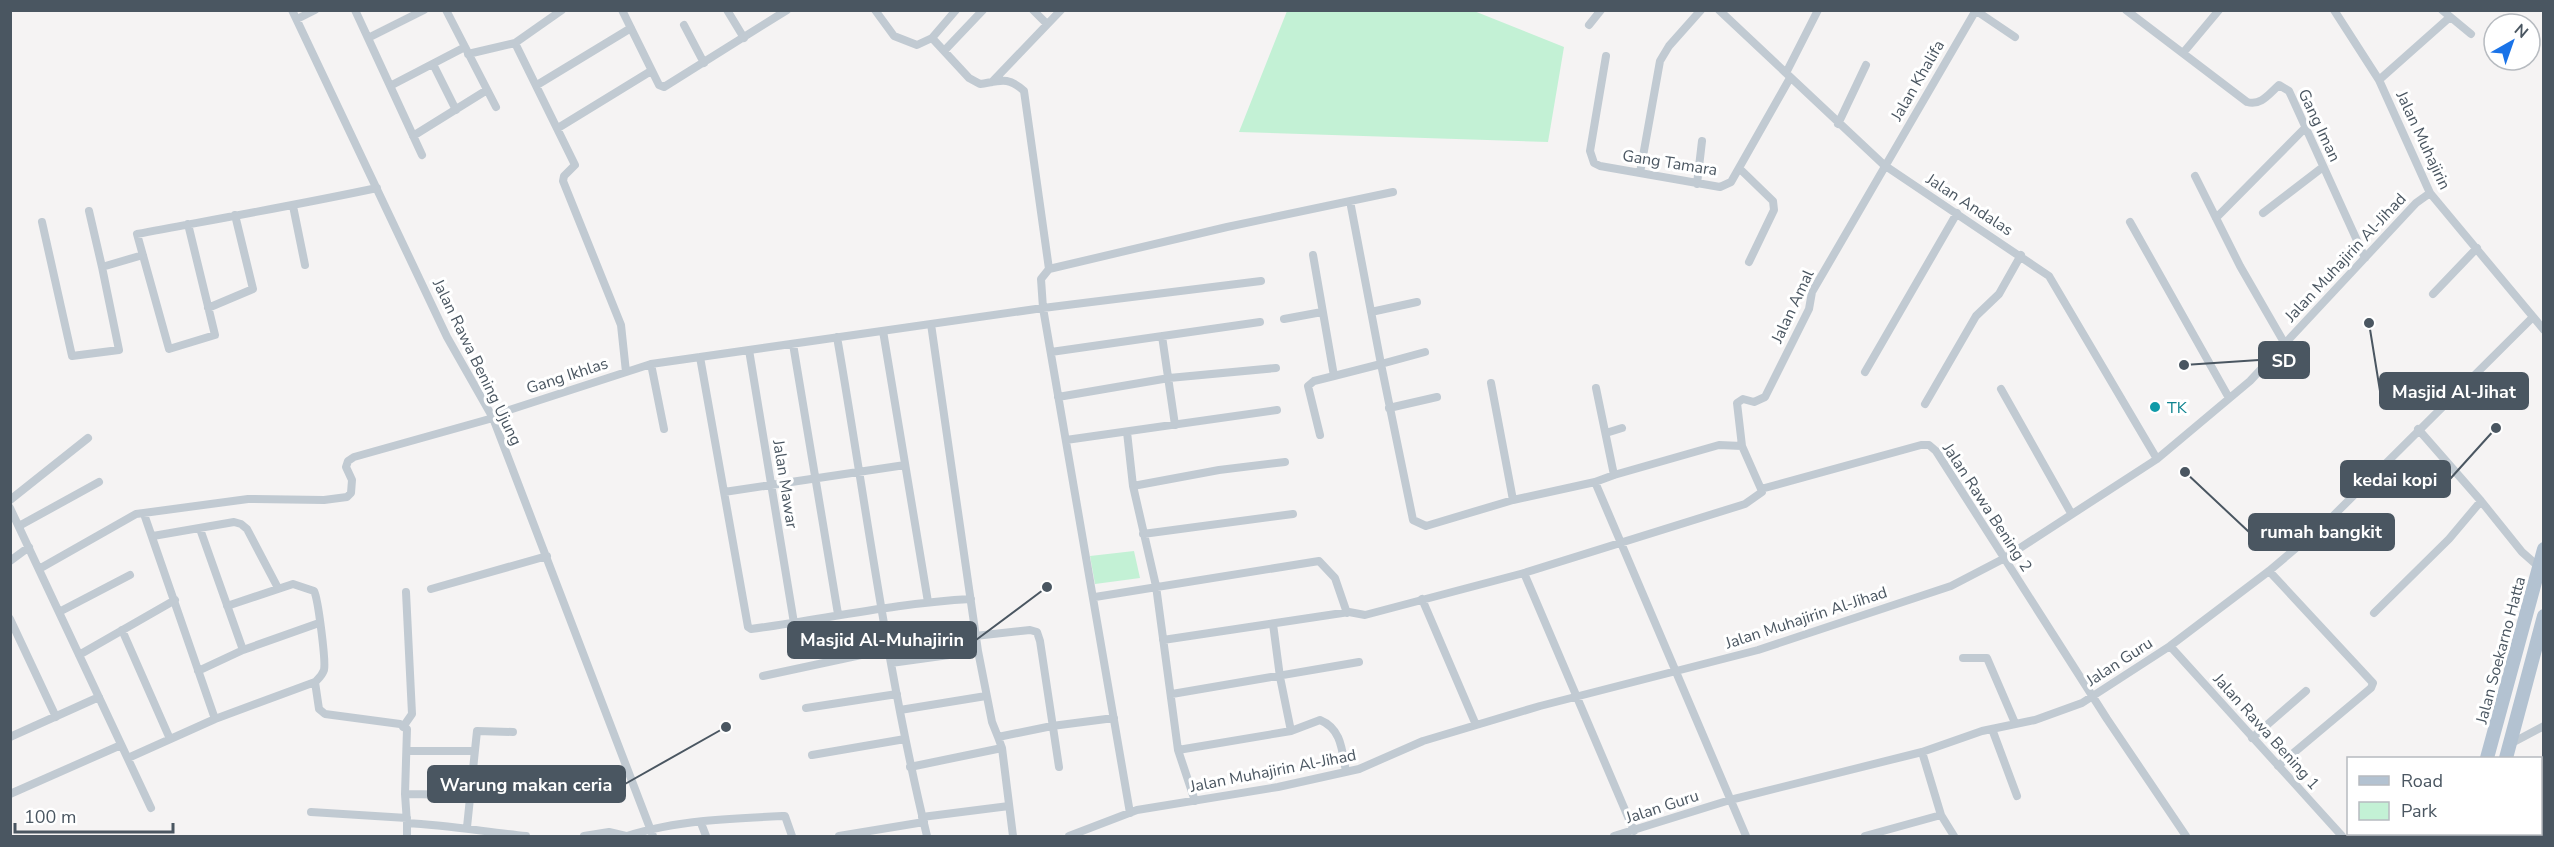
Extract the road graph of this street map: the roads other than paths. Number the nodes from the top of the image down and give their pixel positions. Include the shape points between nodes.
1 (315, 10) edge
2 (355, 10) edge
3 (424, 10) edge
4 (446, 10) edge
5 (562, 10) edge
6 (622, 10) edge
7 (727, 10) edge
8 (787, 10) edge
9 (875, 10) edge
10 (956, 10) edge
11 (983, 10) edge
12 (1033, 10) edge
13 (1061, 10) edge
14 (1601, 10) edge
15 (1701, 10) edge
16 (1719, 10) edge
17 (1818, 10) edge
18 (2126, 10) edge
19 (2219, 10) edge
20 (2334, 10) edge
21 (2442, 10) edge
22 (1975, 11) edge
23 (294, 15) edge
24 (2450, 17) junction
25 (1047, 24) junction
26 (684, 25) dead end
27 (1589, 26) dead end
28 (632, 28) junction
29 (2471, 34) dead end
30 (2015, 37) dead end
31 (368, 38) junction
32 (744, 38) junction
33 (932, 38) junction
34 (515, 43) junction
35 (467, 51) junction
36 (944, 51) junction
37 (2183, 53) junction
38 (1606, 56) dead end
39 (704, 63) junction
40 (434, 64) junction
41 (1866, 65) dead end
42 (651, 71) junction
43 (1788, 76) junction
44 (2379, 80) junction
45 (992, 82) junction
46 (537, 85) junction
47 (390, 86) junction
48 (487, 90) junction
49 (496, 107) dead end
50 (456, 110) junction
51 (1838, 124) junction
52 (558, 128) junction
53 (2305, 128) junction
54 (413, 136) junction
55 (1702, 141) dead end
56 (422, 156) dead end
57 (1884, 165) junction
58 (2323, 167) junction
59 (1740, 169) junction
60 (1640, 173) junction
61 (2195, 176) dead end
62 (1697, 184) junction
63 (377, 188) junction
64 (1393, 192) dead end
65 (2430, 193) junction
66 (1350, 201) junction
67 (293, 206) junction
68 (89, 211) dead end
69 (1957, 213) junction
70 (2264, 213) dead end
71 (235, 215) junction
72 (2216, 218) junction
73 (42, 222) dead end
74 (2130, 222) dead end
75 (188, 224) junction
76 (2477, 248) junction
77 (143, 255) junction
78 (1313, 255) dead end
79 (2021, 255) junction
80 (2365, 258) junction
81 (1749, 262) dead end
82 (305, 265) dead end
83 (102, 267) junction
84 (1049, 269) junction
85 (1261, 281) dead end
86 (2433, 294) dead end
87 (1417, 302) dead end
88 (208, 308) junction
89 (1043, 308) junction
90 (1322, 312) junction
91 (1371, 312) junction
92 (2532, 318) junction
93 (1284, 319) dead end
94 (1260, 322) dead end
95 (931, 324) junction
96 (2544, 330) edge
97 (883, 331) junction
98 (1161, 336) junction
99 (837, 337) junction
100 (794, 344) junction
101 (2285, 344) junction
102 (749, 350) junction
103 (1051, 352) junction
104 (1425, 352) dead end
105 (700, 357) junction
106 (651, 364) junction
107 (1381, 364) junction
108 (1276, 368) dead end
109 (626, 372) junction
110 (1865, 372) dead end
111 (1334, 376) junction
112 (1169, 378) junction
113 (1491, 383) dead end
114 (1596, 388) dead end
115 (2001, 389) dead end
116 (1059, 397) junction
117 (1437, 397) dead end
118 (2229, 398) junction
119 (1925, 404) dead end
120 (1389, 408) junction
121 (1277, 410) dead end
122 (493, 418) junction
123 (1175, 425) junction
124 (1622, 428) dead end
125 (664, 429) dead end
126 (2418, 429) junction
127 (1127, 432) junction
128 (1606, 433) junction
129 (1320, 435) dead end
130 (88, 438) dead end
131 (1066, 440) junction
132 (1742, 446) junction
133 (2157, 459) junction
134 (1285, 462) dead end
135 (905, 465) junction
136 (860, 472) junction
137 (1614, 474) junction
138 (816, 478) junction
139 (99, 482) dead end
140 (1595, 482) junction
141 (770, 485) junction
142 (1133, 486) junction
143 (1761, 489) junction
144 (724, 492) junction
145 (10, 500) edge
146 (1513, 500) junction
147 (2481, 501) junction
148 (10, 508) edge
149 (2071, 513) junction
150 (144, 514) junction
151 (1293, 514) dead end
152 (19, 526) junction
153 (200, 529) junction
154 (1143, 534) junction
155 (153, 536) junction
156 (1621, 542) junction
157 (29, 547) junction
158 (2544, 549) edge
159 (547, 556) junction
160 (2004, 559) junction
161 (10, 561) edge
162 (2539, 567) junction
163 (39, 568) junction
164 (2269, 571) junction
165 (1524, 573) junction
166 (130, 575) dead end
167 (1156, 586) junction
168 (278, 588) junction
169 (431, 589) dead end
170 (406, 592) dead end
171 (1095, 597) junction
172 (971, 599) junction
173 (1422, 599) junction
174 (175, 600) junction
175 (928, 602) junction
176 (227, 606) junction
177 (880, 610) junction
178 (59, 612) junction
179 (1347, 613) junction
180 (2374, 613) dead end
181 (838, 614) junction
182 (2544, 616) edge
183 (10, 619) edge
184 (319, 623) junction
185 (794, 623) junction
186 (1273, 624) junction
187 (122, 630) junction
188 (975, 636) junction
189 (1163, 640) junction
190 (2170, 646) junction
191 (243, 650) junction
192 (889, 650) junction
193 (978, 651) junction
194 (79, 655) junction
195 (1963, 658) dead end
196 (1359, 662) dead end
197 (891, 663) junction
198 (198, 670) junction
199 (1677, 671) junction
200 (763, 676) dead end
201 (1280, 677) junction
202 (315, 681) junction
203 (2306, 691) dead end
204 (897, 694) junction
205 (1172, 694) junction
206 (986, 696) junction
207 (2094, 696) junction
208 (99, 697) junction
209 (1577, 697) junction
210 (806, 708) dead end
211 (900, 710) junction
212 (56, 717) junction
213 (1114, 718) junction
214 (215, 719) junction
215 (2015, 723) junction
216 (1476, 725) junction
217 (1052, 726) junction
218 (404, 727) junction
219 (1992, 729) junction
220 (2542, 729) edge
221 (1291, 731) junction
222 (513, 732) dead end
223 (11, 735) edge
224 (998, 737) junction
225 (2252, 738) junction
226 (170, 739) junction
227 (905, 739) junction
228 (121, 745) junction
229 (2510, 745) junction
230 (1002, 748) junction
231 (1178, 750) junction
232 (407, 751) junction
233 (473, 751) junction
234 (1922, 752) junction
235 (812, 755) dead end
236 (2488, 757) edge
237 (2507, 757) edge
238 (128, 758) junction
239 (2278, 766) junction
240 (910, 767) junction
241 (1059, 767) dead end
242 (1346, 772) junction
243 (10, 794) edge
244 (405, 794) junction
245 (470, 795) junction
246 (2017, 796) dead end
247 (1730, 800) junction
248 (1195, 801) junction
249 (1009, 806) junction
250 (151, 808) dead end
251 (311, 812) dead end
252 (1130, 813) junction
253 (1941, 815) junction
254 (923, 819) junction
255 (407, 820) junction
256 (701, 823) junction
257 (467, 827) junction
258 (1634, 831) junction
259 (652, 833) edge
260 (500, 836) edge
261 (840, 836) edge
262 (407, 837) edge
263 (526, 837) edge
264 (584, 837) edge
265 (627, 837) edge
266 (706, 837) edge
267 (792, 837) edge
268 (927, 837) edge
269 (1013, 837) edge
270 (1069, 837) edge
271 (1614, 837) edge
272 (1746, 837) edge
273 (1865, 837) edge
274 (1954, 837) edge
275 (2186, 837) edge
276 (2342, 837) edge

1 - 23 street
2 - 31 street
3 - 31 street
4 - 35 street
5 - 34 street
6 - 28 street
7 - 32 street
8 - 32 street
9 - 33 street via 894,36 917,45
10 - 33 street
11 - 36 street
12 - 25 street
13 - 25 street
14 - 27 street
15 - 60 street via 1660,61
16 - 43 street, Jalan Andalas
17 - 43 street, Gang Tamara
18 - 37 street, Gang Iman
19 - 37 street
20 - 44 street, Jalan Muhajirin
21 - 24 street
22 - 30 street
22 - 57 street, Jalan Khalifa
23 - 63 street, Jalan Rawa Bening Ujung
24 - 29 street
24 - 44 street
25 - 45 street
26 - 39 street
28 - 42 street
28 - 46 street
31 - 47 street
32 - 39 street
33 - 36 street
34 - 35 street
34 - 46 street
35 - 40 street
35 - 48 street
36 - 45 street via 969,78 980,84
37 - 53 street, Gang Iman via 2247,102 2261,102 2278,85 2283,86
38 - 60 street, Gang Tamara via 1591,158 1600,166
39 - 42 street via 664,87
40 - 47 street
40 - 50 street
41 - 51 street
42 - 52 street
43 - 51 street, Jalan Andalas
43 - 59 street, Gang Tamara
44 - 65 street, Jalan Muhajirin
45 - 84 street via 1014,82 1024,91
46 - 52 street
47 - 54 street
48 - 49 street
48 - 50 street
50 - 54 street
51 - 57 street, Jalan Andalas
52 - 109 street via 575,165 563,182 621,325
53 - 58 street, Gang Iman
53 - 72 street
54 - 56 street
55 - 62 street
57 - 69 street, Jalan Andalas
57 - 132 street, Jalan Amal via 1812,292 1809,309 1765,397 1737,402
58 - 70 street
58 - 80 street, Gang Iman
59 - 62 street, Gang Tamara via 1726,185
59 - 81 street via 1773,201 1774,210
60 - 62 street, Gang Tamara
61 - 72 street
63 - 67 street
63 - 122 street, Jalan Rawa Bening Ujung via 447,337
64 - 66 street
65 - 76 street, Jalan Muhajirin
65 - 80 street, Jalan Muhajirin Al-Jihad
66 - 84 street
66 - 91 street
67 - 71 street
67 - 82 street
68 - 83 street
69 - 79 street, Jalan Andalas
69 - 110 street
71 - 75 street
71 - 88 street via 253,288
72 - 101 street
73 - 83 street via 72,356 119,350
74 - 118 street
75 - 77 street via 137,234
75 - 88 street
76 - 86 street
76 - 92 street, Jalan Muhajirin
77 - 83 street
77 - 88 street via 169,349 215,335
78 - 90 street
79 - 119 street via 1999,294 1976,316
79 - 133 street, Jalan Andalas via 2049,276
80 - 101 street, Jalan Muhajirin Al-Jihad
84 - 89 street via 1041,279
85 - 89 street, Gang Ikhlas
87 - 91 street
89 - 95 street, Gang Ikhlas
89 - 103 street
90 - 93 street
90 - 111 street
91 - 107 street
92 - 96 street, Jalan Muhajirin
92 - 126 street, Jalan Guru
94 - 98 street
95 - 97 street, Gang Ikhlas
95 - 172 street
97 - 99 street, Gang Ikhlas
97 - 135 street
98 - 103 street
98 - 112 street
99 - 100 street, Gang Ikhlas
99 - 136 street
100 - 102 street, Gang Ikhlas
100 - 138 street
101 - 118 street, Jalan Muhajirin Al-Jihad
102 - 105 street, Gang Ikhlas
102 - 141 street, Jalan Mawar
103 - 116 street
104 - 107 street
105 - 106 street, Gang Ikhlas
105 - 144 street
106 - 109 street, Gang Ikhlas
106 - 125 street
107 - 111 street
107 - 120 street
108 - 112 street
109 - 122 street, Gang Ikhlas
111 - 129 street via 1308,386
112 - 116 street
112 - 123 street
113 - 146 street
114 - 128 street
115 - 149 street
116 - 131 street
117 - 120 street
118 - 133 street, Jalan Muhajirin Al-Jihad
120 - 146 street via 1413,520 1419,525
121 - 123 street
122 - 150 street, Gang Ikhlas via 354,457 346,467 352,480 347,497 248,499
122 - 159 street, Jalan Rawa Bening Ujung
123 - 127 street
124 - 128 street
126 - 147 street
126 - 164 street, Jalan Guru via 2328,521
127 - 131 street
127 - 142 street
128 - 137 street
130 - 145 street
131 - 171 street
132 - 137 street via 1719,445
132 - 143 street
133 - 149 street, Jalan Muhajirin Al-Jihad
134 - 142 street
135 - 136 street
135 - 175 street
136 - 138 street
136 - 177 street
137 - 140 street
138 - 141 street
138 - 181 street
139 - 152 street
140 - 146 street
140 - 156 street
141 - 144 street
141 - 185 street, Jalan Mawar
142 - 154 street
143 - 156 street via 1745,504
143 - 160 street, Jalan Rawa Bening 2 via 1929,445
144 - 185 street via 748,627
147 - 162 street
147 - 180 street
148 - 152 street
149 - 160 street, Jalan Muhajirin Al-Jihad
150 - 155 street
150 - 163 street via 123,520
151 - 154 street
152 - 157 street
153 - 155 street
153 - 168 street via 234,522 248,529
153 - 176 street
154 - 167 street
155 - 174 street
156 - 165 street
156 - 199 street
157 - 161 street
157 - 163 street
158 - 162 main road, Jalan Soekarno Hatta
159 - 169 street
159 - 259 street, Jalan Rawa Bening Ujung
160 - 199 street, Jalan Muhajirin Al-Jihad via 1952,586 1758,650
160 - 207 street, Jalan Rawa Bening 2
162 - 236 main road, Jalan Soekarno Hatta
163 - 178 street
164 - 190 street, Jalan Guru
164 - 239 street via 2373,683
165 - 173 street
165 - 209 street
166 - 178 street
167 - 171 street
167 - 179 street via 1319,561 1335,578
167 - 189 street
168 - 176 street
168 - 184 street via 293,584 314,591
170 - 218 street via 412,714
171 - 213 street
172 - 175 street
172 - 188 street
173 - 179 street via 1365,615
173 - 216 street
174 - 187 street
174 - 198 street
175 - 177 street
176 - 191 street
177 - 181 street
177 - 192 street
178 - 194 street
179 - 186 street
181 - 185 street
182 - 229 main road, Jalan Soekarno Hatta
183 - 212 street
184 - 191 street
184 - 202 street via 325,662
186 - 189 street
186 - 201 street
187 - 194 street
187 - 226 street
188 - 193 street
188 - 217 street via 1037,632
189 - 205 street
190 - 207 street, Jalan Guru
190 - 225 street, Jalan Rawa Bening 1
191 - 198 street
192 - 197 street
192 - 200 street
193 - 197 street
193 - 206 street
194 - 208 street
195 - 215 street via 1987,658
196 - 201 street
197 - 204 street
198 - 214 street
199 - 209 street, Jalan Muhajirin Al-Jihad
199 - 247 street
201 - 205 street
201 - 221 street
202 - 214 street
202 - 218 street via 319,710 325,714
203 - 225 street
204 - 210 street
204 - 211 street
205 - 231 street
206 - 211 street
206 - 224 street
207 - 215 street, Jalan Guru via 2035,720
207 - 275 street, Jalan Rawa Bening 2
208 - 212 street
208 - 228 street
209 - 216 street, Jalan Muhajirin Al-Jihad
209 - 258 street
211 - 227 street
212 - 223 street
213 - 217 street
213 - 252 street
214 - 226 street
215 - 219 street, Jalan Guru
216 - 242 street, Jalan Muhajirin Al-Jihad
217 - 224 street
217 - 241 street
218 - 232 street
219 - 234 street, Jalan Guru
219 - 246 street
220 - 229 street
221 - 231 street
221 - 242 street via 1320,720 1332,725
222 - 233 street via 477,731
224 - 230 street
225 - 239 street, Jalan Rawa Bening 1
226 - 238 street
227 - 235 street
227 - 240 street
228 - 238 street
228 - 243 street
229 - 237 main road, Jalan Soekarno Hatta
230 - 240 street
230 - 249 street
231 - 248 street
232 - 233 street
232 - 244 street
233 - 245 street
234 - 247 street, Jalan Guru
234 - 253 street
238 - 250 street
239 - 276 street, Jalan Rawa Bening 1
240 - 254 street
242 - 248 street, Jalan Muhajirin Al-Jihad
244 - 245 street
244 - 255 street
245 - 257 street
247 - 258 street, Jalan Guru
247 - 272 street
248 - 252 street, Jalan Muhajirin Al-Jihad
249 - 254 street
249 - 269 street
251 - 255 street
252 - 270 street, Jalan Muhajirin Al-Jihad
253 - 273 street
253 - 274 street
254 - 261 street
254 - 268 street
255 - 257 street
255 - 262 street
256 - 259 street
256 - 266 street
256 - 267 street via 723,818 785,816
257 - 260 street
258 - 271 street, Jalan Guru
259 - 265 street
260 - 263 street
264 - 265 street via 609,832

